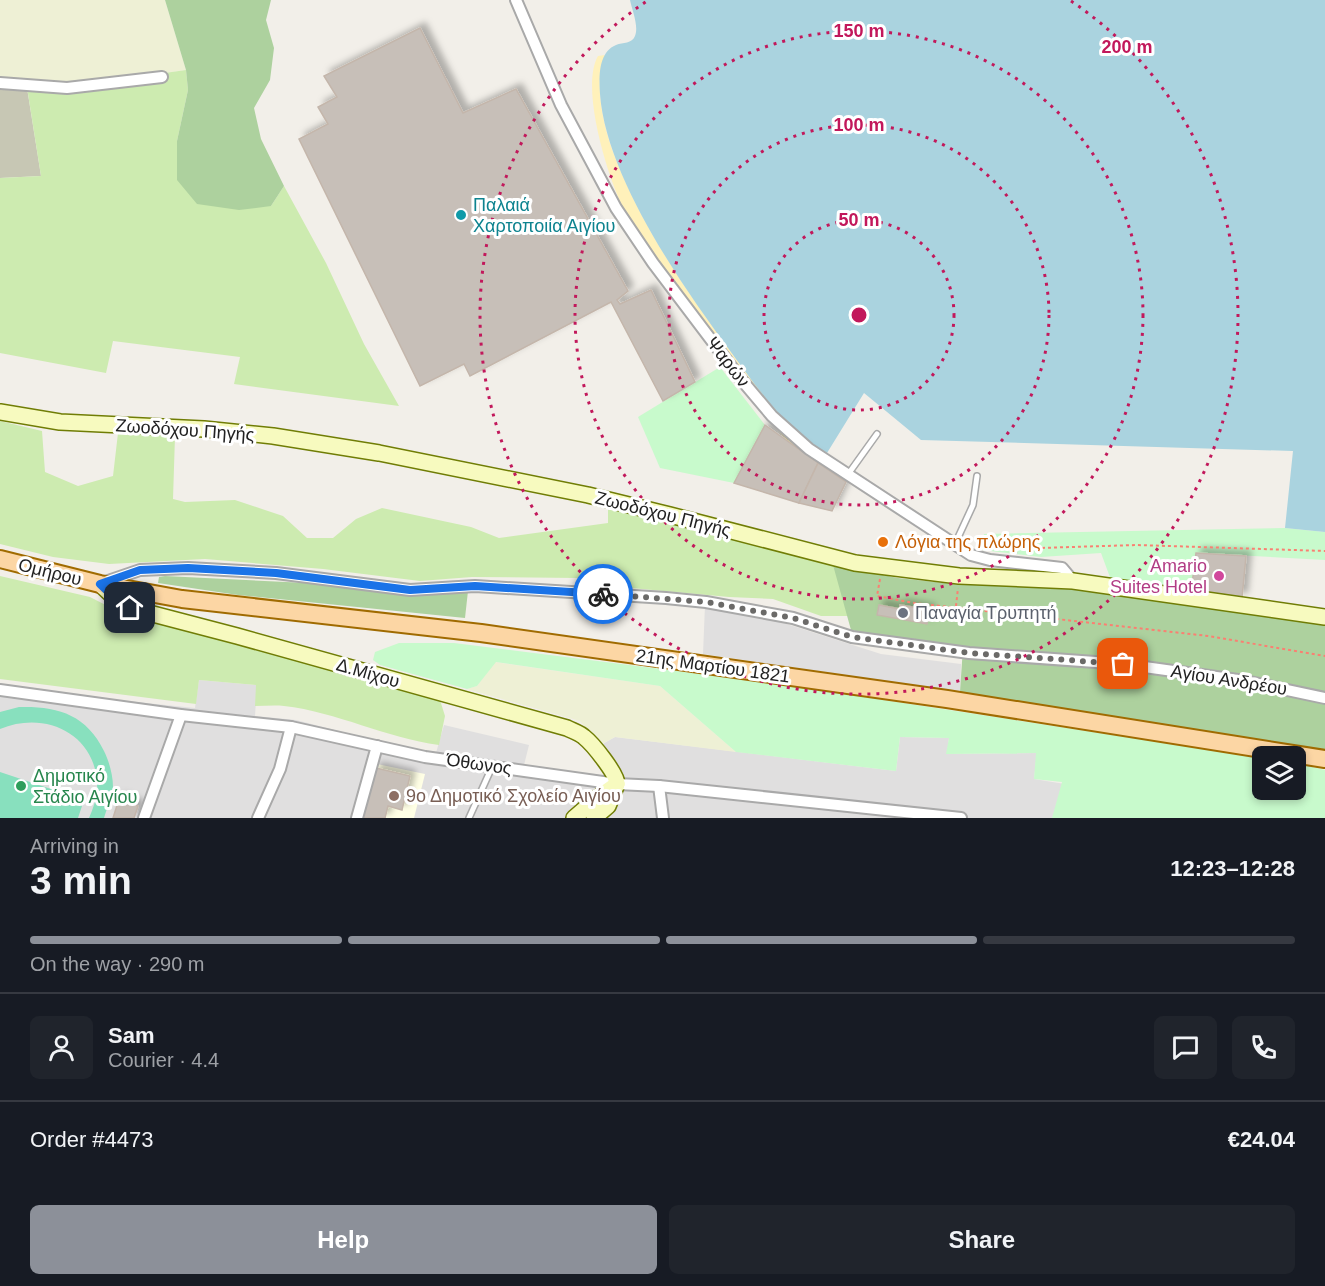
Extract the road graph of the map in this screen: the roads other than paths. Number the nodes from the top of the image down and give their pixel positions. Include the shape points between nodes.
1 (516, 0) edge
2 (162, 77) dead end
3 (0, 83) edge
4 (0, 412) edge
5 (877, 434) dead end
6 (849, 473) junction
7 (976, 476) dead end
8 (956, 544) junction
9 (0, 559) edge
10 (1073, 581) junction
11 (100, 584) junction
12 (1325, 617) edge
13 (0, 690) edge
14 (1325, 698) edge
15 (181, 715) junction
16 (291, 727) junction
17 (378, 746) junction
18 (1325, 759) edge
19 (492, 765) junction
20 (617, 784) junction
21 (659, 786) junction
22 (891, 814) edge
23 (144, 818) edge
24 (258, 818) edge
25 (357, 818) edge
26 (469, 818) edge
27 (574, 818) edge
28 (594, 818) edge
29 (663, 818) edge
30 (961, 818) edge

1 - 6 street, Ψαρών via 561,105 602,184 653,263 772,416 809,449
2 - 3 street via 67,88
4 - 10 main road, Ζωοδόχου Πηγής via 60,422 204,429 339,446 588,495 828,557 882,567 959,576
5 - 6 lane
6 - 8 street, Ψαρών
7 - 8 lane via 973,505
8 - 10 street, Ψαρών via 971,555 990,560 1062,568
9 - 11 main road, Ομήρου
10 - 12 main road, Ζωοδόχου Πηγής
11 - 14 street, Αγίου Ανδρέου via 140,570 188,568 276,573 410,590 522,588 706,602 793,618 852,637 969,653 1123,664 1245,681
11 - 18 main road, 21ης Μαρτίου 1821 via 182,599 451,629 947,699
11 - 20 main road, Δ.Μίχου via 130,608 567,728 584,737 610,768
13 - 15 street, Όθωνος
15 - 16 street, Όθωνος
15 - 23 street
16 - 17 street, Όθωνος
16 - 24 street via 280,769
17 - 19 street, Όθωνος via 425,757
17 - 25 street
19 - 20 street, Όθωνος
19 - 26 lane
20 - 21 street, Όθωνος
20 - 27 main road
20 - 28 main road via 608,806
21 - 22 street, Όθωνος
21 - 29 street
22 - 30 street, Όθωνος

